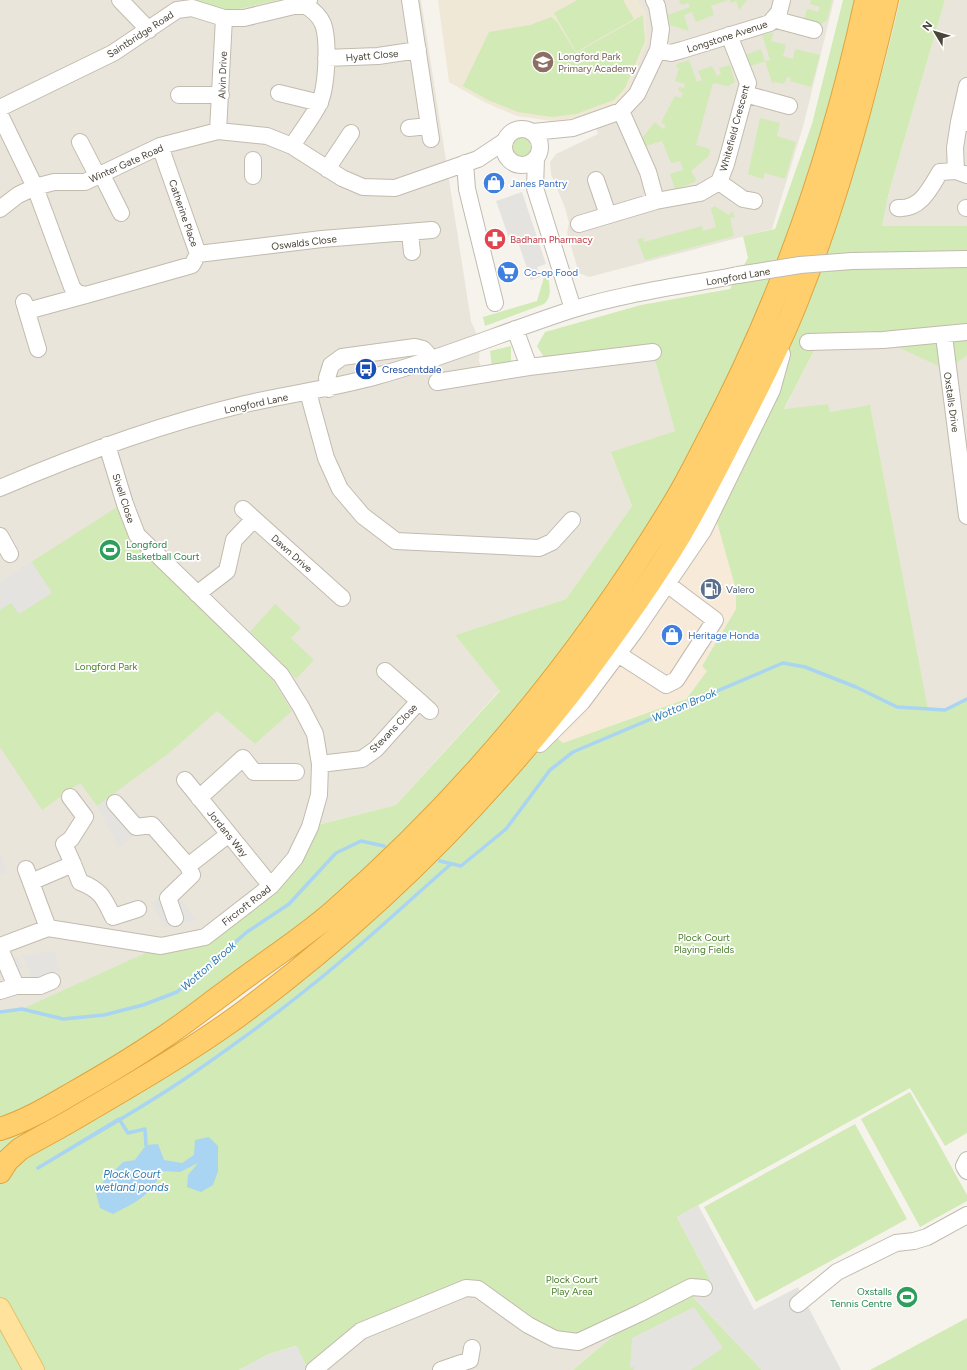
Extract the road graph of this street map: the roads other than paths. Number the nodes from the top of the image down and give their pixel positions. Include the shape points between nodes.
1 (120, 0) edge
2 (410, 0) edge
3 (654, 0) edge
4 (782, 0) edge
5 (866, 0) edge
6 (887, 0) edge
7 (308, 3) edge
8 (224, 18) junction
9 (773, 19) junction
10 (149, 30) junction
11 (814, 30) dead end
12 (729, 35) junction
13 (418, 50) junction
14 (658, 50) junction
15 (326, 58) junction
16 (967, 86) edge
17 (279, 93) dead end
18 (745, 94) junction
19 (179, 95) dead end
20 (221, 95) junction
21 (320, 103) junction
22 (789, 106) dead end
23 (0, 108) edge
24 (621, 111) junction
25 (0, 115) edge
26 (963, 122) edge
27 (409, 128) dead end
28 (573, 128) junction
29 (218, 131) junction
30 (533, 132) junction
31 (350, 133) dead end
32 (504, 141) junction
33 (80, 142) dead end
34 (160, 146) junction
35 (292, 146) junction
36 (253, 148) junction
37 (537, 155) junction
38 (472, 161) junction
39 (513, 162) junction
40 (328, 168) junction
41 (961, 173) edge
42 (100, 176) junction
43 (253, 176) dead end
44 (596, 180) dead end
45 (719, 182) junction
46 (35, 187) junction
47 (535, 188) junction
48 (656, 201) junction
49 (754, 201) dead end
50 (898, 208) dead end
51 (0, 209) edge
52 (121, 213) dead end
53 (608, 215) junction
54 (579, 224) dead end
55 (432, 230) dead end
56 (410, 233) junction
57 (412, 252) dead end
58 (198, 254) junction
59 (967, 259) edge
60 (86, 295) junction
61 (494, 303) dead end
62 (796, 305) junction
63 (573, 309) junction
64 (515, 329) junction
65 (967, 332) edge
66 (944, 336) junction
67 (808, 342) dead end
68 (38, 349) dead end
69 (653, 352) dead end
70 (433, 360) junction
71 (529, 367) junction
72 (437, 382) dead end
73 (329, 389) junction
74 (308, 392) junction
75 (107, 445) junction
76 (963, 454) edge
77 (0, 488) edge
78 (967, 516) edge
79 (568, 529) dead end
80 (0, 536) edge
81 (10, 554) dead end
82 (667, 584) junction
83 (197, 594) junction
84 (342, 598) dead end
85 (618, 654) junction
86 (381, 668) dead end
87 (320, 764) junction
88 (296, 772) dead end
89 (185, 780) dead end
90 (70, 797) dead end
91 (199, 798) junction
92 (115, 803) dead end
93 (229, 834) junction
94 (449, 834) junction
95 (73, 864) junction
96 (188, 866) junction
97 (272, 886) junction
98 (138, 909) dead end
99 (175, 918) dead end
100 (48, 928) junction
101 (0, 948) edge
102 (52, 981) dead end
103 (16, 986) junction
104 (0, 991) edge
105 (0, 1129) edge
106 (967, 1160) edge
107 (967, 1171) edge
108 (0, 1172) edge
109 (967, 1215) edge
110 (704, 1288) dead end
111 (798, 1304) dead end
112 (1, 1305) edge
113 (474, 1359) dead end
114 (34, 1370) edge
115 (314, 1370) edge
116 (441, 1370) edge

1 - 10 street
2 - 13 street
3 - 14 street via 660,30
4 - 9 street, Longstone Avenue via 779,12
5 - 105 highway via 840,110 823,166 803,227 764,324 735,389 675,501 595,624 502,743 439,811 332,913 162,1039 37,1114
6 - 62 highway via 845,165
7 - 8 street, Saintbridge Road via 244,18
7 - 15 street via 323,24
8 - 10 street, Saintbridge Road via 192,8 177,10
8 - 20 street, Alvin Drive
9 - 11 street
9 - 12 street, Longstone Avenue via 770,23
10 - 23 street, Saintbridge Road via 113,53
12 - 14 street, Longstone Avenue via 677,52
12 - 18 street, Whitefield Crescent via 748,83
13 - 15 street, Hyatt Close via 378,56
13 - 27 street via 430,132
14 - 24 street via 637,94
15 - 21 street
16 - 26 street
17 - 21 street
18 - 22 street
18 - 45 street, Whitefield Crescent
19 - 20 street
20 - 29 street, Alvin Drive
21 - 35 street
24 - 28 street
24 - 48 street via 648,172
25 - 46 street
26 - 41 street via 955,148
28 - 30 street
28 - 37 street
29 - 34 street, Winter Gate Road
29 - 36 street, Winter Gate Road
30 - 32 street via 528,129 516,129
30 - 37 street via 539,141
31 - 40 street
32 - 38 street, Winter Gate Road
32 - 39 street via 504,152
33 - 42 street
34 - 42 street, Winter Gate Road
34 - 58 street, Catherine Place
35 - 36 street, Winter Gate Road via 267,136
35 - 40 street, Winter Gate Road
36 - 43 street
37 - 39 street via 527,164
37 - 47 street
38 - 39 street, Winter Gate Road
38 - 40 street, Winter Gate Road via 395,188 363,187 342,178
38 - 61 street via 467,189
39 - 47 street
41 - 50 street via 940,172 920,202 912,207
42 - 46 street, Winter Gate Road via 85,182 54,182
42 - 52 street
44 - 53 street
45 - 48 street, Whitefield Crescent via 700,193
45 - 49 street via 743,199
46 - 51 street, Winter Gate Road via 18,195
46 - 60 street via 72,287 77,293
47 - 63 street
48 - 53 street, Whitefield Crescent
53 - 54 street, Whitefield Crescent
55 - 56 street, Oswalds Close
56 - 57 street
56 - 58 street, Oswalds Close via 322,239
58 - 60 street, Catherine Place via 192,264
59 - 63 street, Longford Lane, bridge via 852,261 800,265 620,297
60 - 68 street, Catherine Place via 25,306
62 - 82 street via 772,390 702,531
62 - 94 highway via 751,402 679,537 624,621 509,768
63 - 64 street, Longford Lane
64 - 70 street, Longford Lane
64 - 71 street
65 - 66 street
66 - 67 street
66 - 76 street, Oxstalls Drive
69 - 71 street via 630,350
70 - 73 street, Longford Lane
70 - 73 street via 423,349 415,347 342,357 331,365 327,378
71 - 72 street via 481,367
73 - 74 street, Longford Lane
74 - 75 street, Longford Lane via 245,404 188,419
74 - 79 street via 326,458 340,489 363,516 396,541 539,548 552,542
75 - 77 street, Longford Lane
75 - 83 street, Sivell Close via 137,536
76 - 78 street, Oxstalls Drive
80 - 81 street
82 - 85 street
82 - 85 street via 714,620 676,680 666,685
83 - 84 street, Dawn Drive via 227,571 234,540 248,514
83 - 87 street, Fircroft Road via 281,675 314,734
85 - 94 street via 582,702
86 - 87 street, Stevans Close via 425,706 362,759
87 - 97 street, Fircroft Road via 319,795 310,827 295,858
88 - 91 street via 254,772 247,755
89 - 91 street, Jordans Way
90 - 95 street via 85,817 64,844
91 - 93 street, Jordans Way
92 - 96 street via 136,827 152,825
93 - 96 street
93 - 97 street, Jordans Way
94 - 108 highway via 328,946 236,1017 178,1057 20,1149
95 - 98 street via 80,882 94,887 104,898 113,917
95 - 100 street via 28,875
96 - 99 street via 192,875 168,898
97 - 100 street, Fircroft Road via 205,937 161,946
100 - 101 street, Fircroft Road
101 - 103 street
102 - 103 street via 40,986
103 - 104 street
106 - 107 street via 964,1166
109 - 111 street via 927,1236 914,1241 896,1243 837,1272
110 - 115 street via 691,1287 578,1342 555,1339 528,1325 478,1289 466,1288 361,1331
112 - 114 main road
113 - 116 street

